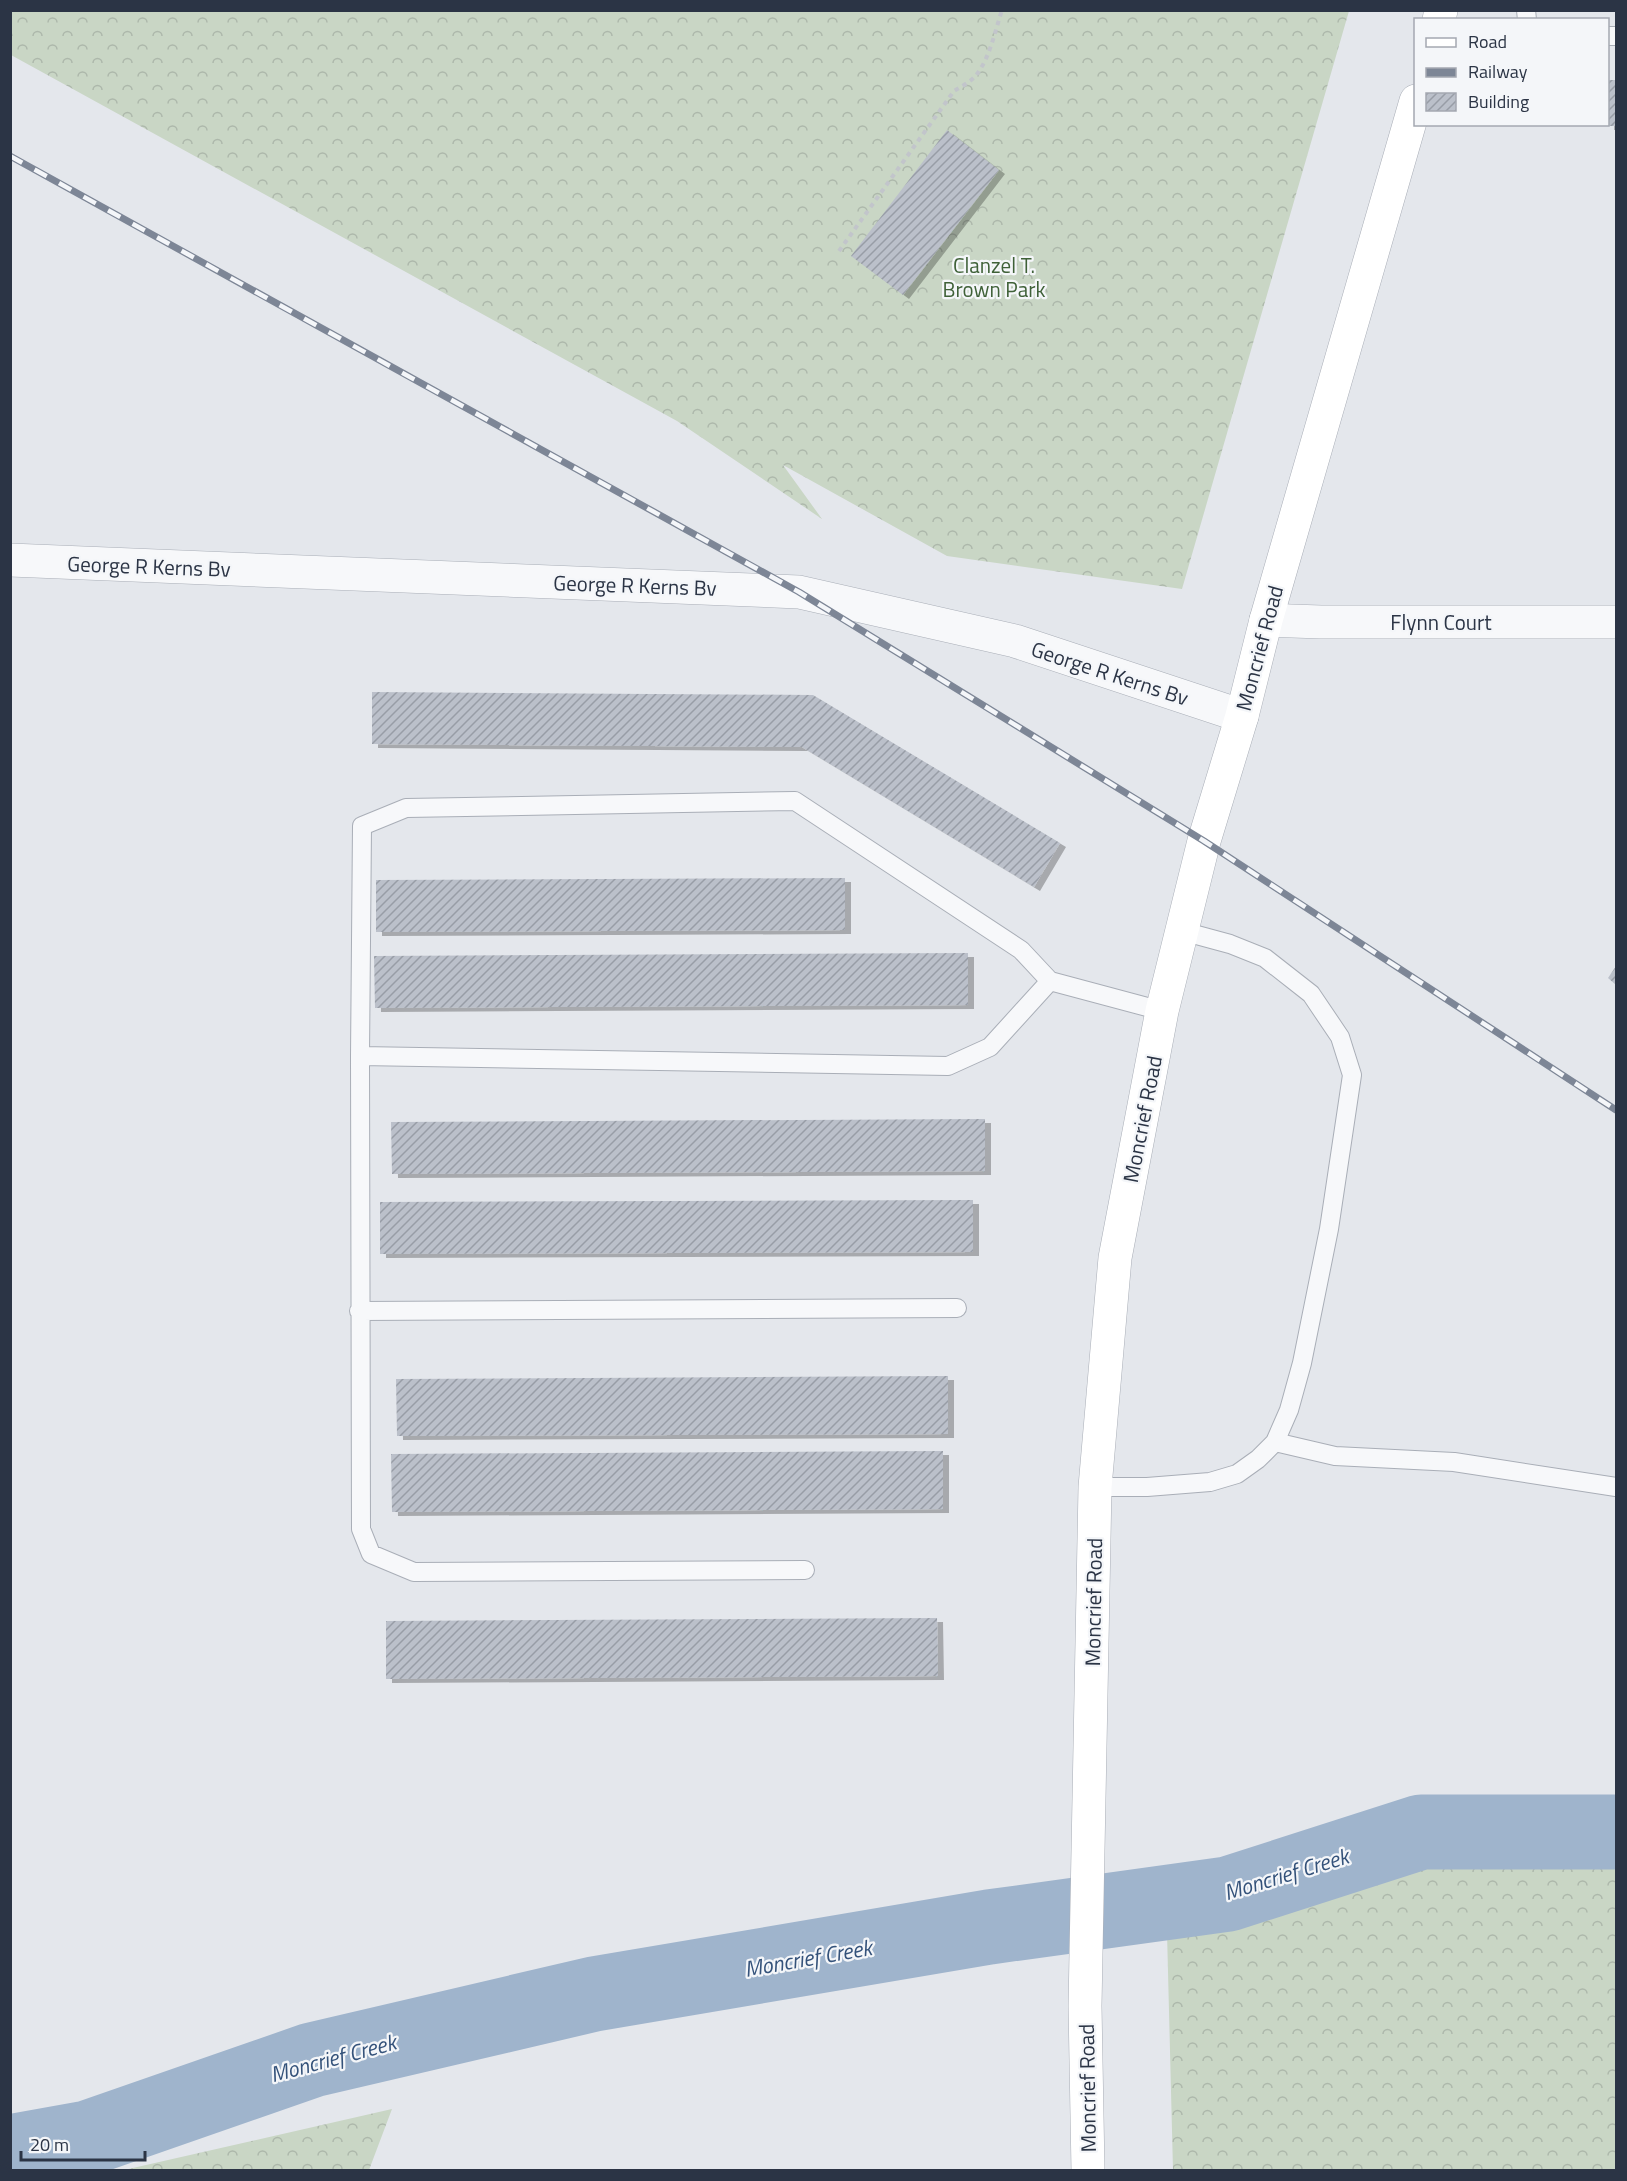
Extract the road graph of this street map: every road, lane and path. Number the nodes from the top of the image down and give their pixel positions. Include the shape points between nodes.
1 (1002, 10) edge
2 (1414, 108) edge
3 (839, 251) dead end
4 (10, 560) edge
5 (1266, 620) junction
6 (1617, 621) edge
7 (1242, 716) junction
8 (1182, 931) junction
9 (1050, 981) junction
10 (1162, 1011) junction
11 (360, 1056) junction
12 (957, 1308) dead end
13 (359, 1311) junction
14 (1275, 1443) junction
15 (1095, 1486) junction
16 (1617, 1486) edge
17 (805, 1570) dead end
18 (1088, 2170) edge

1 - 3 path via 978,73 954,91
2 - 5 main road, Moncrief Road
4 - 7 street, George R Kerns Bv via 800,592 1015,641
5 - 6 street, Flynn Court
5 - 7 main road, Moncrief Road
7 - 8 main road, Moncrief Road via 1204,841
8 - 10 main road, Moncrief Road
8 - 14 lane via 1265,958 1311,993 1340,1037 1352,1075 1329,1229 1302,1363
9 - 10 lane
9 - 11 lane via 990,1047 948,1066
9 - 11 lane via 1021,950 795,801 406,808 362,826
10 - 15 main road, Moncrief Road via 1115,1258
11 - 13 lane
12 - 13 lane
13 - 17 lane via 361,1529 371,1554 414,1572
14 - 15 lane via 1237,1474 1210,1482
14 - 16 lane via 1335,1456 1454,1462
15 - 18 main road, Moncrief Road via 1085,2006

